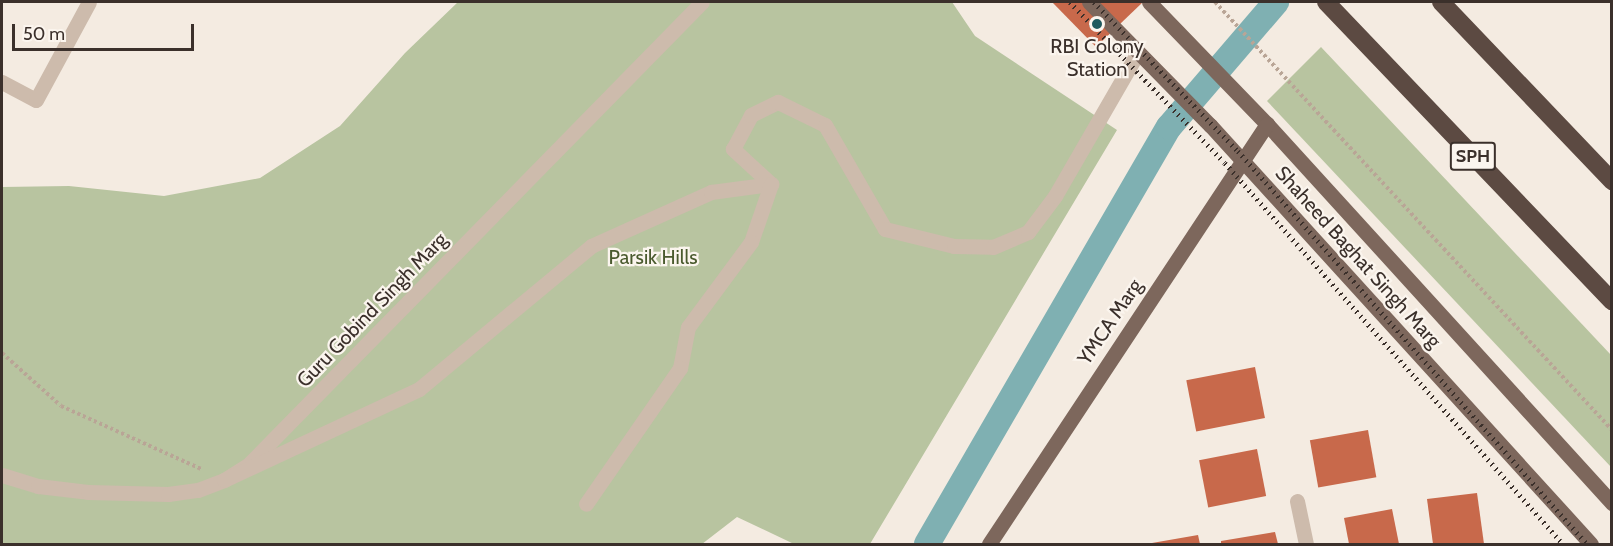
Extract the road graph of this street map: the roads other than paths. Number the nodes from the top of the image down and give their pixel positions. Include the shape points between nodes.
1 (89, 2) edge
2 (702, 2) edge
3 (1089, 2) edge
4 (1149, 2) edge
5 (1441, 2) edge
6 (1331, 6) edge
7 (1142, 56) junction
8 (2, 82) edge
9 (1267, 124) junction
10 (1242, 161) junction
11 (1611, 181) edge
12 (771, 184) junction
13 (1611, 302) edge
14 (2, 475) edge
15 (224, 480) junction
16 (1297, 501) dead end
17 (1611, 503) edge
18 (586, 504) dead end
19 (989, 544) edge
20 (1306, 544) edge
21 (1591, 544) edge

1 - 8 street via 36,100
2 - 15 street, Guru Gobind Singh Marg via 272,442
3 - 7 main road, Shaheed Baghat Singh Marg
4 - 9 main road, Shaheed Baghat Singh Marg
5 - 11 highway
6 - 13 highway, SPH
7 - 10 main road, Shaheed Baghat Singh Marg
7 - 12 street via 1028,232 993,247 954,246 885,229 825,125 778,102 751,115 733,149
9 - 10 main road, YMCA Marg
9 - 17 main road, Shaheed Baghat Singh Marg
10 - 19 main road, YMCA Marg
10 - 21 main road, Shaheed Baghat Singh Marg
12 - 15 street via 711,192 591,246 419,389
12 - 18 street via 751,242 688,327 680,368
14 - 15 street, Guru Gobind Singh Marg via 38,486 132,495 198,490
16 - 20 street

